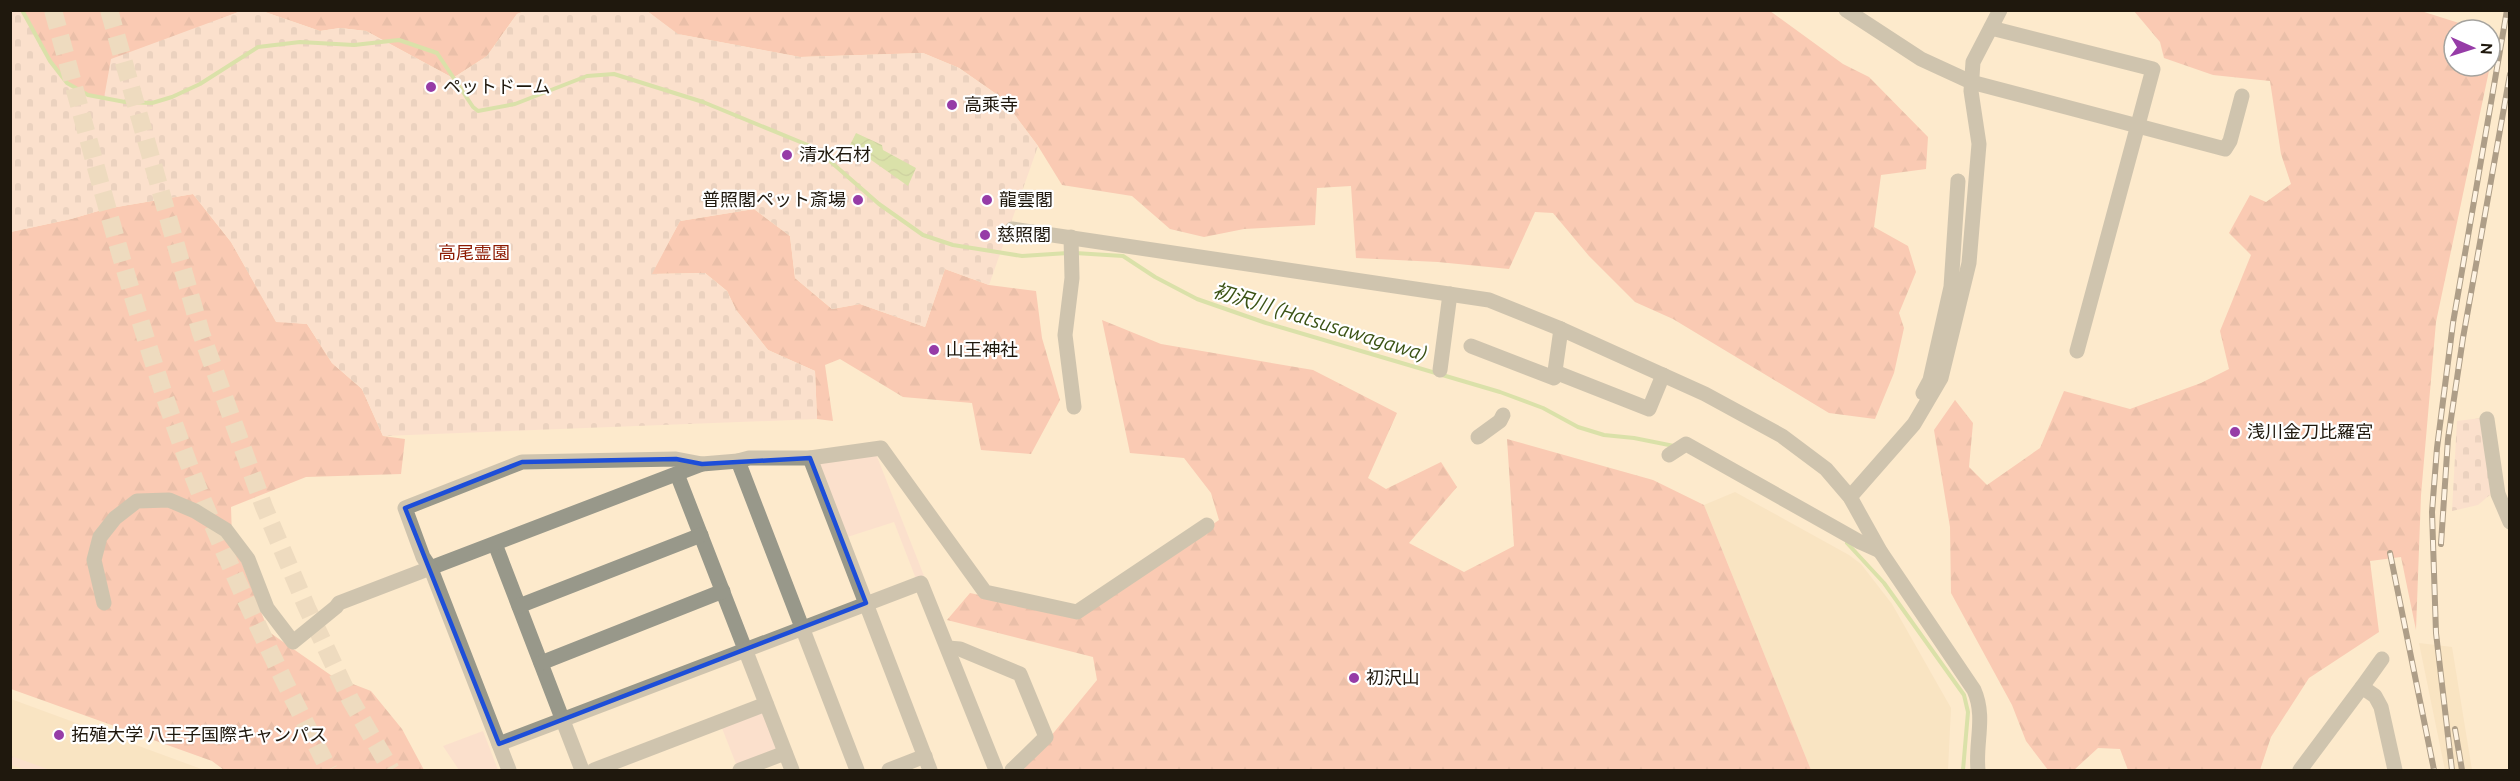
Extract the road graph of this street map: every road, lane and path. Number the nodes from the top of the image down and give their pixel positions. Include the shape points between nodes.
1 (1846, 10) edge
2 (2000, 10) edge
3 (1991, 28) junction
4 (1971, 82) junction
5 (2242, 96) dead end
6 (2137, 126) junction
7 (1958, 181) dead end
8 (1012, 230) dead end
9 (1072, 249) junction
10 (1450, 294) junction
11 (1561, 329) junction
12 (1471, 346) dead end
13 (2077, 351) dead end
14 (1440, 370) dead end
15 (1555, 372) junction
16 (1663, 375) junction
17 (1074, 407) dead end
18 (1503, 415) dead end
19 (2487, 419) dead end
20 (1478, 437) dead end
21 (1896, 444) junction
22 (1669, 455) dead end
23 (810, 458) junction
24 (738, 461) junction
25 (702, 464) junction
26 (677, 474) junction
27 (1850, 498) junction
28 (2510, 522) edge
29 (1207, 525) dead end
30 (701, 535) junction
31 (495, 544) junction
32 (1880, 551) junction
33 (431, 568) junction
34 (723, 591) junction
35 (104, 603) dead end
36 (866, 603) junction
37 (519, 606) junction
38 (802, 628) junction
39 (948, 648) junction
40 (745, 650) junction
41 (2382, 659) dead end
42 (541, 663) junction
43 (2362, 687) junction
44 (766, 704) junction
45 (563, 720) junction
46 (499, 744) junction
47 (785, 753) junction
48 (927, 763) edge
49 (509, 771) edge
50 (582, 771) edge
51 (594, 771) edge
52 (740, 771) edge
53 (792, 771) edge
54 (857, 771) edge
55 (889, 771) edge
56 (996, 771) edge
57 (1012, 771) edge
58 (1978, 771) edge
59 (2300, 771) edge
60 (2395, 771) edge

1 - 4 street via 1921,59
2 - 3 street
3 - 4 street via 1973,62
3 - 6 street via 2153,69
4 - 6 street
4 - 21 street via 1979,144 1969,263 1941,378 1914,424
5 - 6 street via 2225,149
6 - 13 street
7 - 21 street via 1951,287 1930,380
8 - 9 street
9 - 10 street
9 - 17 street via 1065,335
10 - 11 street via 1489,300
10 - 14 street
11 - 15 street
11 - 16 street
12 - 15 street via 1554,378
15 - 16 street via 1649,409
16 - 27 street via 1705,393 1782,436 1826,469
18 - 20 street
19 - 28 street via 2498,494
21 - 27 street
22 - 32 street via 1686,444
23 - 24 street
23 - 29 street via 880,448 985,592 1077,612
23 - 36 street
24 - 25 street
24 - 38 street
25 - 26 street
25 - 33 street via 676,459 522,462 476,479 405,508
26 - 30 street
26 - 31 street
27 - 32 street
30 - 34 street
30 - 37 street
31 - 33 street
31 - 37 street
32 - 58 street via 1974,690 1981,716
33 - 35 street via 339,603 292,642 267,608 248,559 226,531 169,500 137,501 100,537 94,561
33 - 46 street
34 - 40 street
34 - 42 street
36 - 38 street
36 - 39 street via 921,583
36 - 48 street
37 - 42 street
38 - 40 street
38 - 54 street
39 - 56 street
39 - 57 street via 1020,674 1046,737
40 - 44 street
40 - 45 street
41 - 43 street
42 - 45 street
43 - 59 street
43 - 60 street via 2375,696 2381,707
44 - 47 street
44 - 51 street
45 - 46 street
45 - 50 street
46 - 49 street
47 - 52 street
47 - 53 street
48 - 55 street

